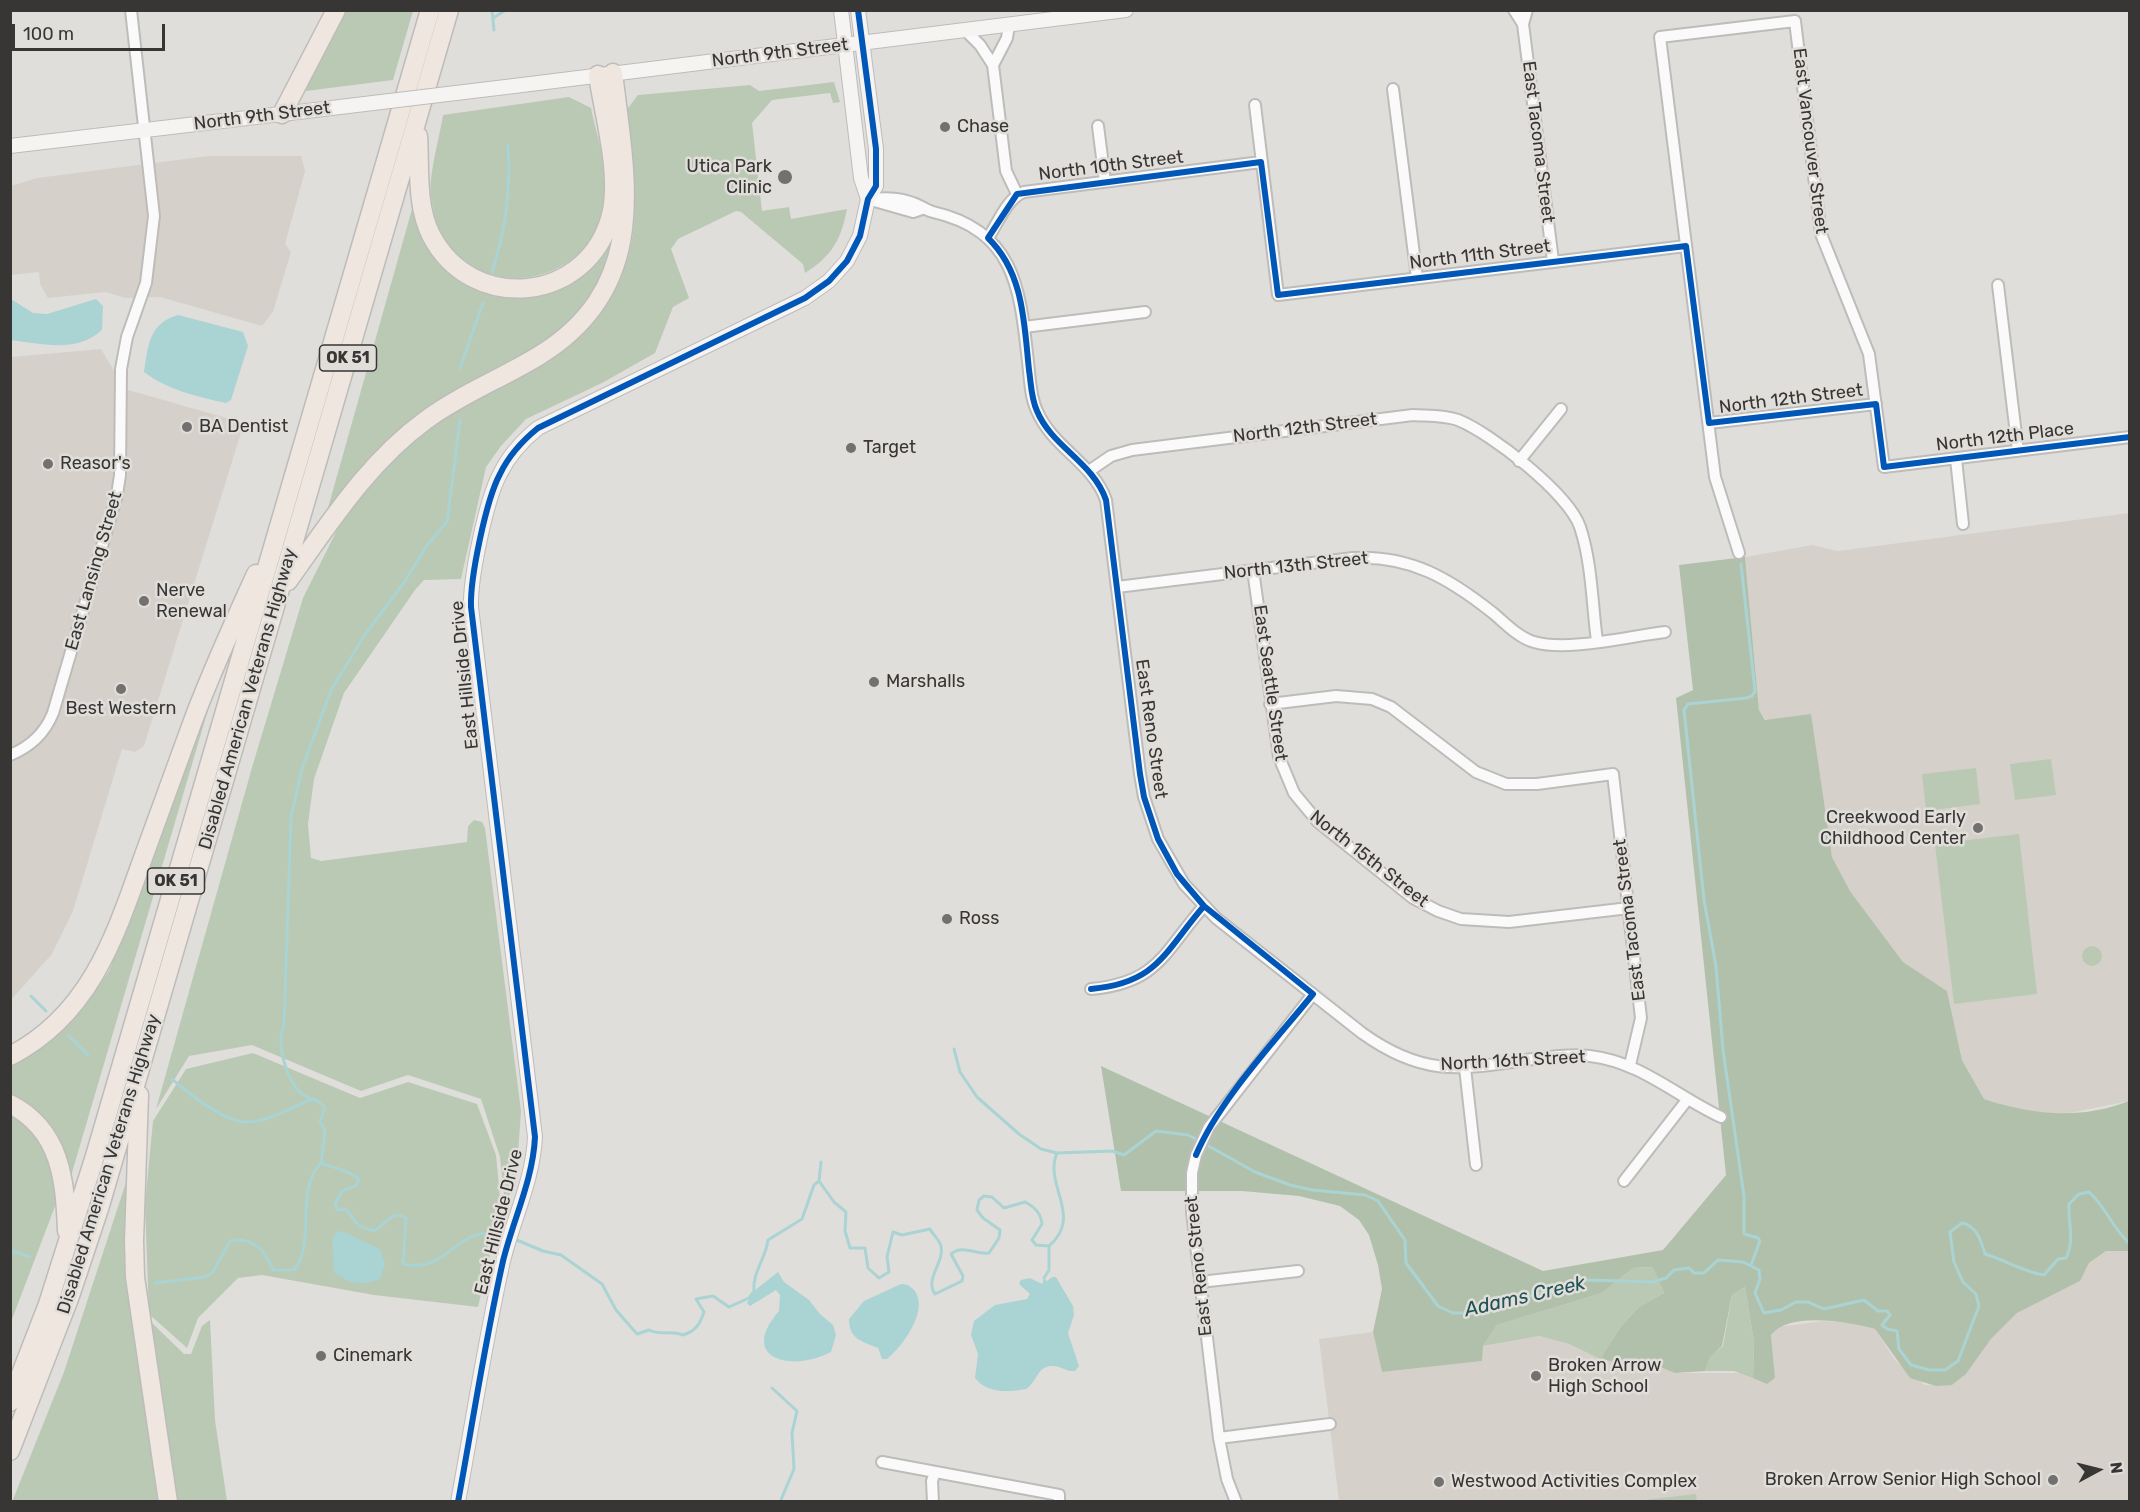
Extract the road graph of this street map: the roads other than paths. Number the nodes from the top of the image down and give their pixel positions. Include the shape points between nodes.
1 (131, 10) edge
2 (336, 10) edge
3 (430, 10) edge
4 (449, 10) edge
5 (841, 10) edge
6 (858, 10) edge
7 (1126, 10) edge
8 (1514, 10) edge
9 (1527, 10) edge
10 (1523, 24) junction
11 (1009, 25) junction
12 (965, 30) junction
13 (862, 43) junction
14 (845, 45) junction
15 (993, 65) junction
16 (606, 74) junction
17 (1394, 89) dead end
18 (1255, 105) dead end
19 (282, 114) junction
20 (417, 123) junction
21 (1098, 126) dead end
22 (144, 130) junction
23 (10, 146) edge
24 (1261, 162) junction
25 (1105, 181) junction
26 (1017, 195) junction
27 (868, 199) junction
28 (988, 238) junction
29 (1686, 246) junction
30 (1553, 261) junction
31 (1417, 278) junction
32 (1998, 285) dead end
33 (1145, 312) dead end
34 (1024, 327) junction
35 (1876, 404) junction
36 (1561, 409) dead end
37 (1709, 423) junction
38 (2130, 437) edge
39 (2018, 451) junction
40 (1956, 459) junction
41 (1519, 461) junction
42 (1884, 467) joint
43 (1089, 471) junction
44 (283, 515) junction
45 (1963, 524) dead end
46 (1739, 553) dead end
47 (1253, 570) junction
48 (1117, 587) junction
49 (279, 593) junction
50 (1665, 632) dead end
51 (1597, 641) junction
52 (1270, 704) junction
53 (10, 755) edge
54 (1294, 793) joint
55 (1204, 906) junction
56 (1629, 908) junction
57 (1091, 989) dead end
58 (1313, 994) junction
59 (10, 1056) edge
60 (1630, 1065) junction
61 (1466, 1068) junction
62 (140, 1069) junction
63 (1687, 1100) junction
64 (10, 1104) edge
65 (1721, 1117) dead end
66 (1476, 1165) dead end
67 (1624, 1181) dead end
68 (68, 1246) junction
69 (1298, 1271) dead end
70 (1200, 1282) junction
71 (10, 1402) edge
72 (1330, 1424) dead end
73 (1219, 1438) junction
74 (10, 1451) edge
75 (882, 1462) dead end
76 (935, 1472) junction
77 (1059, 1498) edge
78 (168, 1502) edge
79 (458, 1502) edge
80 (933, 1502) edge
81 (1236, 1502) edge

1 - 22 street, East Lansing Street
2 - 19 highway
3 - 44 highway, Disabled American Veterans Highway / OK 51
4 - 20 highway, Disabled American Veterans Highway / OK 51
5 - 14 street, East Hillside Drive
6 - 13 street, East Hillside Drive
7 - 11 street, North 9th Street
8 - 10 street, East Tacoma Street
9 - 10 street, East Tacoma Street
10 - 30 street, East Tacoma Street
11 - 12 street, North 9th Street
11 - 15 street
12 - 13 street, North 9th Street
12 - 15 street
13 - 14 street, North 9th Street
13 - 27 street, East Hillside Drive via 876,149 876,186
14 - 16 street, North 9th Street
14 - 27 street, East Hillside Drive via 861,178
15 - 26 street via 1006,171
16 - 19 street, North 9th Street, bridge
16 - 20 highway via 612,213 600,244 584,262 538,287 508,288 482,282 461,271 445,255 431,235 422,208
16 - 49 highway via 625,177 626,215 620,252 600,296 578,325 555,345 467,394 411,432 346,501
17 - 31 street
18 - 24 street
19 - 22 street, North 9th Street
20 - 49 highway, Disabled American Veterans Highway / OK 51
21 - 25 street
22 - 23 street, North 9th Street
22 - 53 street, East Lansing Street via 154,205 153,240 146,283 127,337 121,369 117,495 53,713 40,735
24 - 25 street, North 10th Street
24 - 31 street, North 11th Street via 1278,295
25 - 26 street, North 10th Street
26 - 28 street, North 10th Street
27 - 28 street via 915,203 922,209 962,221
27 - 79 street, East Hillside Drive via 860,236 847,261 818,290 538,428 511,455 494,487 474,572 471,607 535,1137 533,1163 505,1254
28 - 34 street, East Reno Street via 1013,273
29 - 30 street, North 11th Street
29 - 35 street, East Vancouver Street via 1660,37 1795,21 1821,234 1869,354
29 - 37 street
30 - 31 street, North 11th Street
32 - 39 street
33 - 34 street
34 - 43 street, East Reno Street via 1037,411 1057,443
35 - 37 street, North 12th Street
35 - 42 street, East Vancouver Street
36 - 41 street
37 - 46 street via 1715,477
38 - 39 street, North 12th Place
39 - 40 street, North 12th Place
40 - 42 street, North 12th Place
40 - 45 street
41 - 43 street, North 12th Street via 1461,421 1413,415 1132,450 1111,456
41 - 51 street via 1564,500 1580,527
43 - 48 street, East Reno Street via 1106,500
44 - 59 highway via 206,684 103,963 59,1022
44 - 68 highway, Disabled American Veterans Highway / OK 51
47 - 48 street, North 13th Street
47 - 51 street, North 13th Street via 1353,558 1400,560 1454,583 1533,642 1560,645
47 - 52 street, East Seattle Street
48 - 55 street, East Reno Street via 1144,797 1169,860
49 - 62 highway, Disabled American Veterans Highway / OK 51
50 - 51 street, North 13th Street
52 - 54 street, East Seattle Street via 1279,757
52 - 56 street, East Tacoma Street via 1336,696 1372,699 1391,707 1476,772 1506,784 1613,774
54 - 56 street, North 15th Street via 1318,822 1413,897 1448,915 1496,923
55 - 57 street via 1146,974 1117,986
55 - 58 street, East Reno Street
56 - 60 street, East Tacoma Street via 1641,1018
58 - 61 street, North 16th Street via 1396,1055 1427,1065
58 - 70 street, East Reno Street via 1205,1134 1196,1155 1191,1189
60 - 61 street, North 16th Street via 1576,1055
60 - 63 street, North 16th Street
61 - 66 street
62 - 74 highway, Disabled American Veterans Highway / OK 51 via 70,1296
62 - 78 highway via 135,1277
63 - 65 street, North 16th Street
63 - 67 street
64 - 68 highway via 43,1130 59,1158 65,1185
68 - 71 highway, Disabled American Veterans Highway / OK 51
69 - 70 street
70 - 73 street, East Reno Street
72 - 73 street
73 - 81 street, East Reno Street
75 - 76 street
76 - 77 street
76 - 80 street

